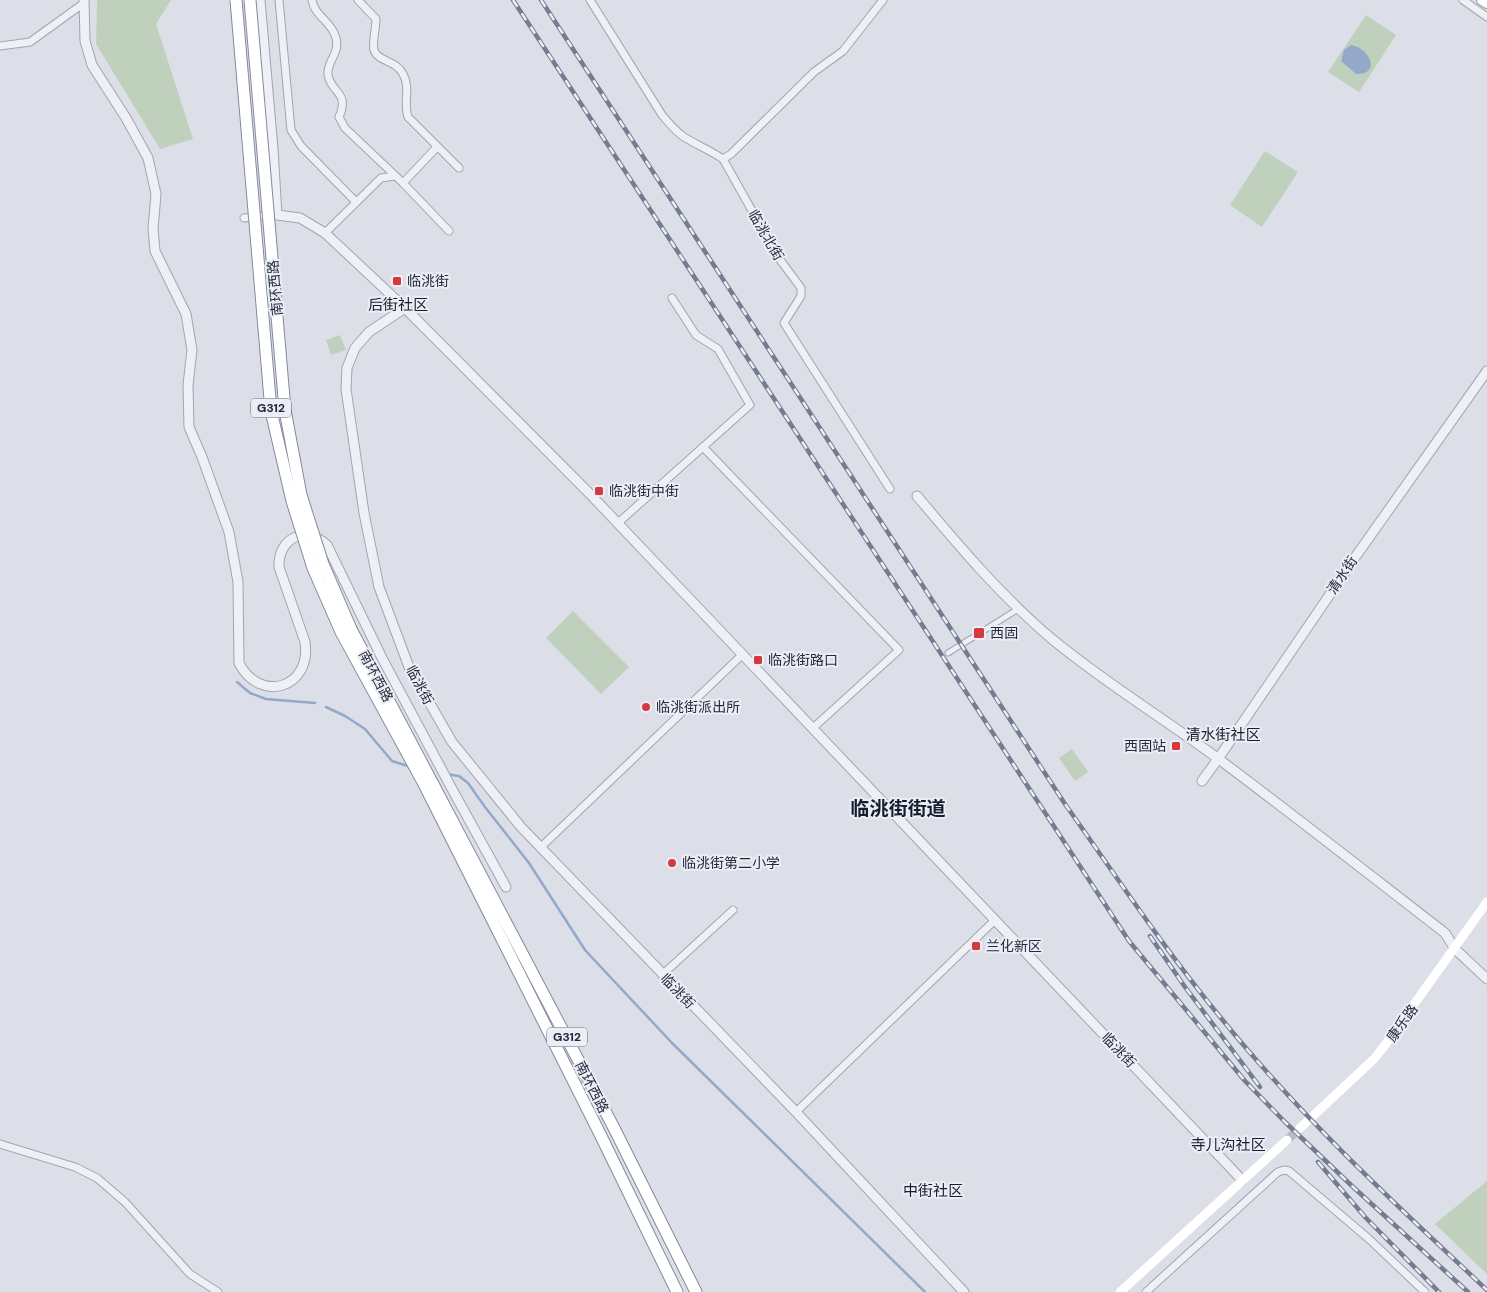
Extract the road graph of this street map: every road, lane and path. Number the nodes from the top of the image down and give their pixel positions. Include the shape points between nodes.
1 (236, 0) edge
2 (250, 0) edge
3 (260, 0) edge
4 (279, 0) edge
5 (312, 0) edge
6 (358, 0) edge
7 (590, 0) edge
8 (883, 0) edge
9 (1463, 0) edge
10 (1482, 0) edge
11 (84, 2) edge
12 (1487, 3) edge
13 (1487, 17) edge
14 (0, 46) edge
15 (437, 147) junction
16 (723, 159) junction
17 (459, 168) dead end
18 (395, 176) junction
19 (403, 183) junction
20 (356, 202) junction
21 (277, 215) junction
22 (244, 218) dead end
23 (449, 231) dead end
24 (324, 233) junction
25 (672, 298) dead end
26 (405, 308) junction
27 (1487, 371) edge
28 (703, 447) junction
29 (890, 489) dead end
30 (917, 496) dead end
31 (618, 524) junction
32 (1018, 609) junction
33 (948, 653) dead end
34 (743, 654) junction
35 (813, 728) junction
36 (1218, 759) junction
37 (1202, 781) dead end
38 (429, 784) junction
39 (540, 848) junction
40 (506, 887) dead end
41 (1487, 902) edge
42 (734, 910) dead end
43 (996, 920) junction
44 (1455, 949) junction
45 (662, 975) junction
46 (1487, 979) edge
47 (796, 1112) junction
48 (614, 1128) junction
49 (1299, 1129) tunnel mouth
50 (600, 1134) junction
51 (1287, 1140) tunnel mouth
52 (0, 1144) edge
53 (1242, 1180) junction
54 (218, 1292) edge
55 (676, 1292) edge
56 (696, 1292) edge
57 (964, 1292) edge
58 (1120, 1292) edge
59 (1146, 1292) edge
60 (1425, 1292) edge

1 - 38 highway, 南环西路 / G312, bridge via 272,411 292,501 313,568 341,632
2 - 38 highway, 南环西路 / G312, bridge via 285,410 301,495 322,564
3 - 21 street
4 - 20 street via 291,130 301,146
5 - 18 street via 315,10 335,34 336,54 328,72 330,82 341,97 338,117 345,128
6 - 15 street via 376,19 376,54 403,73 408,117
7 - 16 street, 临洮北街 via 662,115 685,138
8 - 16 street via 843,51 814,72
9 - 13 street
10 - 12 main road
11 - 14 street via 30,42
11 - 40 street via 85,41 92,65 148,158 156,194 155,251 186,314 192,350 188,385 189,427 230,532 238,582 239,663 252,680 272,687 283,685 300,673 305,663 305,642 279,568 279,558 287,542 294,537 303,535 320,539 327,545 382,658
15 - 17 street
15 - 19 street
16 - 29 street, 临洮北街 via 778,257 801,288 801,296 784,323
18 - 19 street
18 - 20 street via 381,178
19 - 23 street
20 - 24 street
21 - 22 street
21 - 24 street, 临洮街 via 300,218
24 - 26 street, 临洮街
25 - 28 street via 696,335 718,349 750,405
26 - 31 street, 临洮街
26 - 39 street, 临洮街 via 369,332 355,348 347,368 346,389 364,513 379,587 409,667 452,742
27 - 36 street, 清水街
28 - 31 street
28 - 35 street via 899,650
30 - 32 street
31 - 34 street, 临洮街
32 - 33 street
32 - 36 street via 1112,685
34 - 35 street, 临洮街
34 - 39 street
35 - 43 street, 临洮街
36 - 37 street, 清水街
36 - 44 street via 1445,933
38 - 48 highway, 南环西路 / G312
38 - 50 highway, 南环西路 / G312
39 - 45 street, 临洮街
41 - 44 main road, 康乐路
42 - 45 street
43 - 47 street
43 - 53 street, 临洮街
44 - 46 street
44 - 49 main road, 康乐路 via 1380,1052
45 - 47 street, 临洮街
47 - 57 street, 临洮街
48 - 50 main road
48 - 56 highway, 南环西路 / G312
50 - 55 highway, 南环西路 / G312
51 - 53 main road
52 - 54 street via 75,1167 97,1178 125,1202 190,1274
53 - 58 main road
59 - 60 street via 1284,1170 1290,1171 1369,1239

